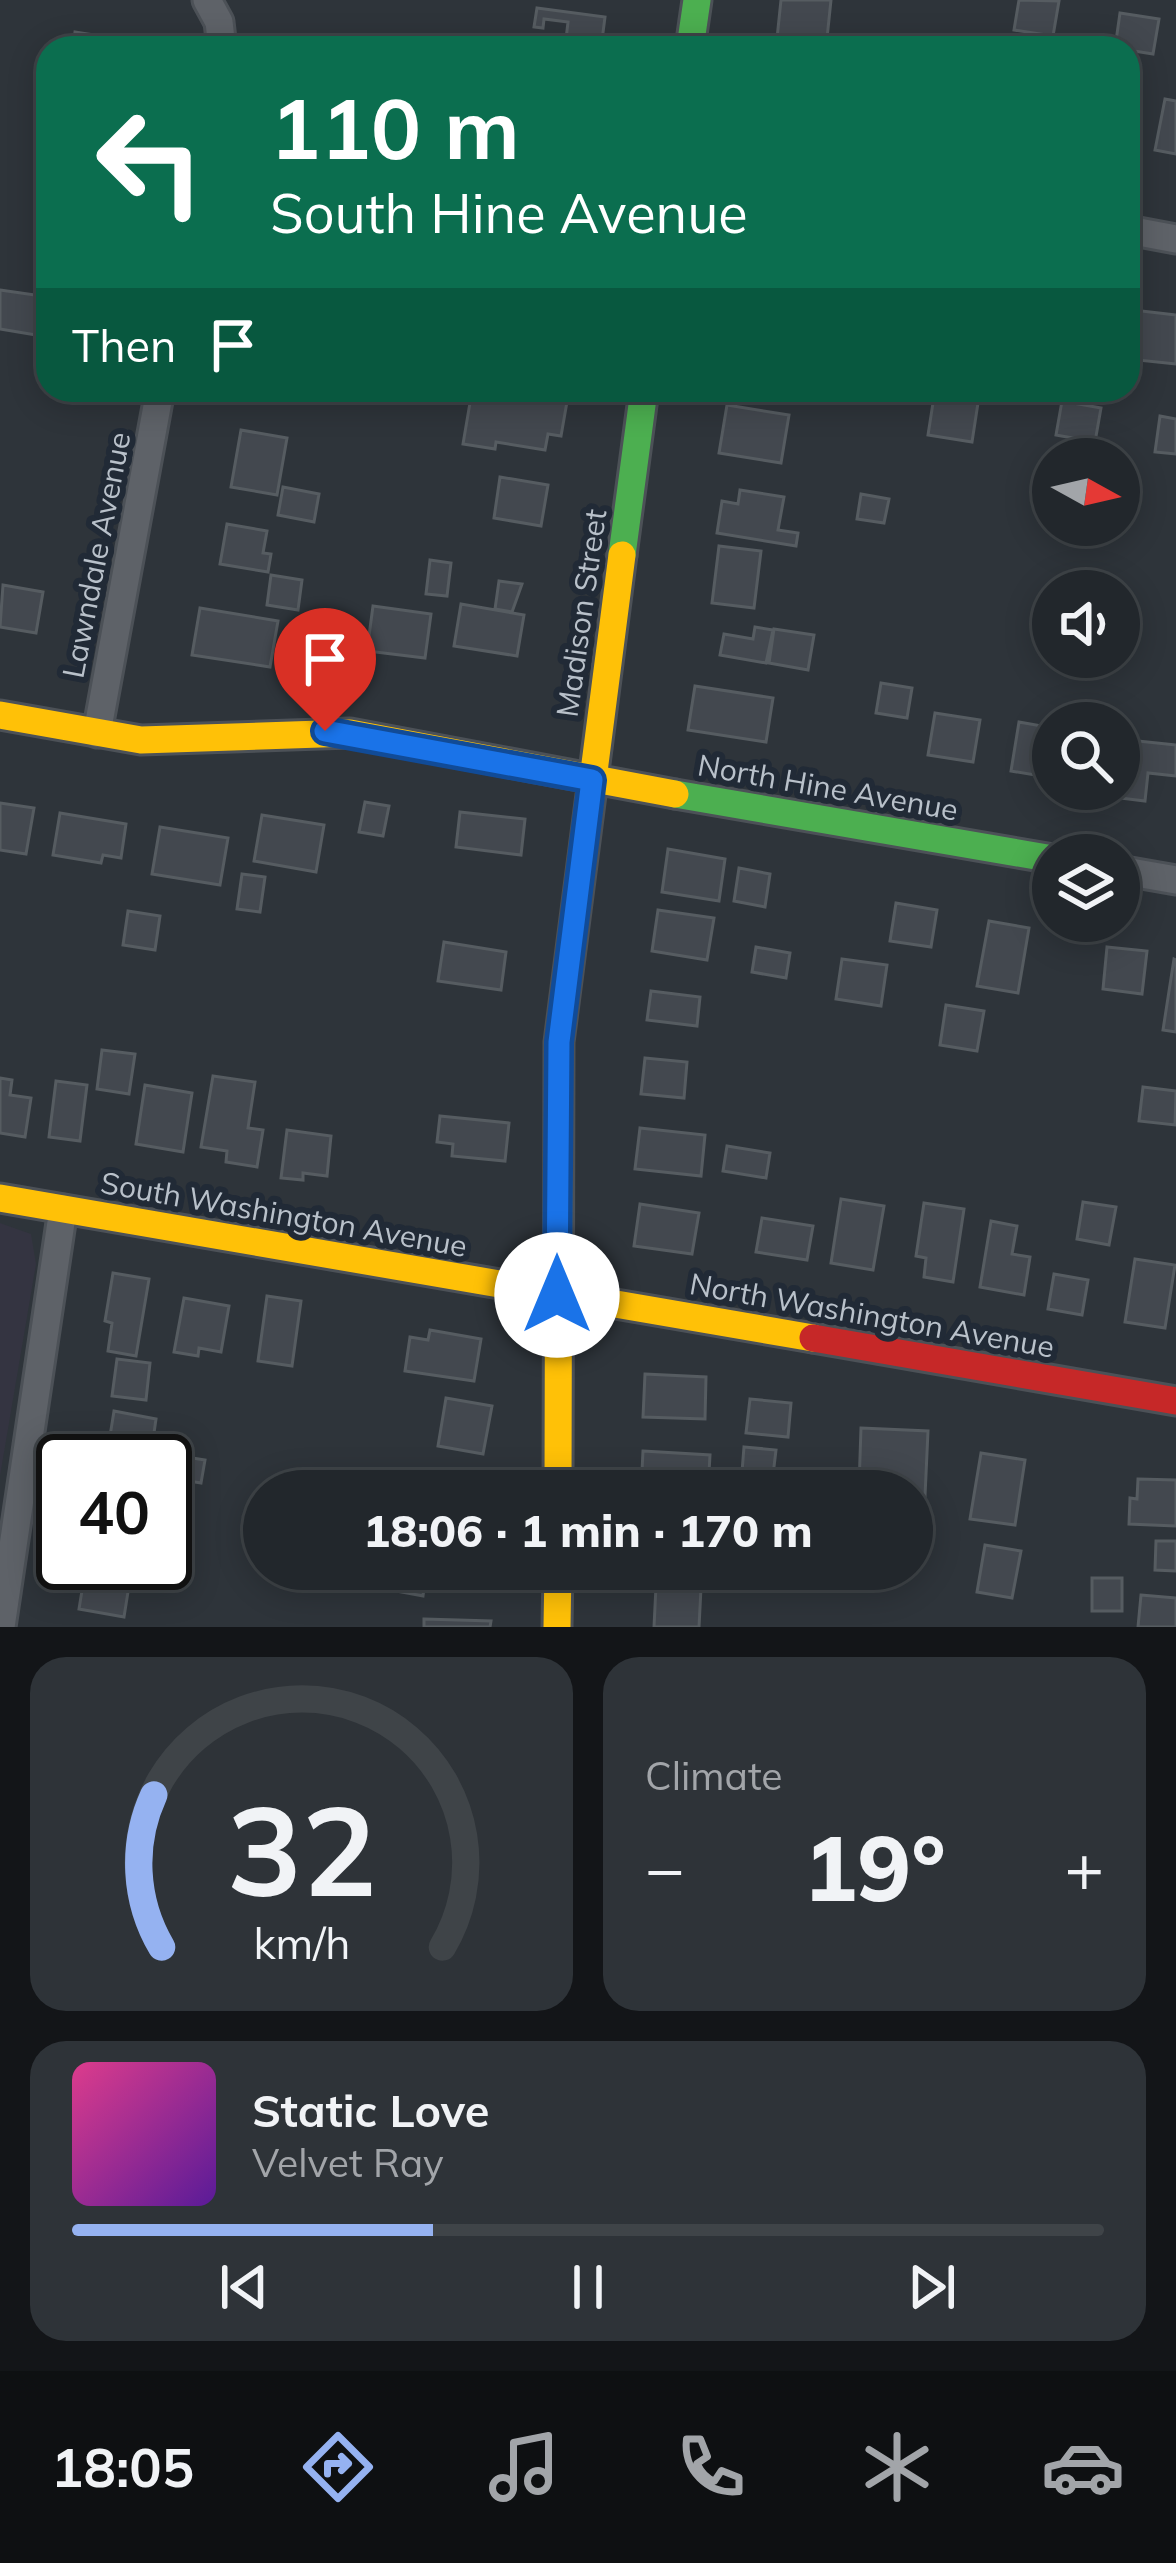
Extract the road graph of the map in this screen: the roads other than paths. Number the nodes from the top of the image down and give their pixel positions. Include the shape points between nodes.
1 (697, 0) edge
2 (210, 4) edge
3 (219, 36) edge
4 (692, 36) edge
5 (1140, 232) edge
6 (1176, 239) edge
7 (158, 402) edge
8 (642, 402) edge
9 (0, 715) edge
10 (97, 733) junction
11 (592, 780) junction
12 (1032, 855) edge
13 (1140, 874) edge
14 (1176, 880) edge
15 (0, 1198) edge
16 (63, 1209) junction
17 (557, 1295) junction
18 (1176, 1401) edge
19 (558, 1470) edge
20 (558, 1590) edge
21 (1, 1627) edge
22 (557, 1627) edge

1 - 4 street
2 - 3 street
5 - 6 street
7 - 10 street, Lawndale Avenue
8 - 11 street, Madison Street
9 - 10 street, North Hine Avenue
10 - 11 street, North Hine Avenue via 141,740 350,733
11 - 12 street, North Hine Avenue
11 - 17 street, Madison Street via 559,1042
13 - 14 street
15 - 16 street, South Washington Avenue
16 - 17 street, South Washington Avenue
16 - 21 street
17 - 18 street, North Washington Avenue
17 - 19 street, Madison Street
20 - 22 street

